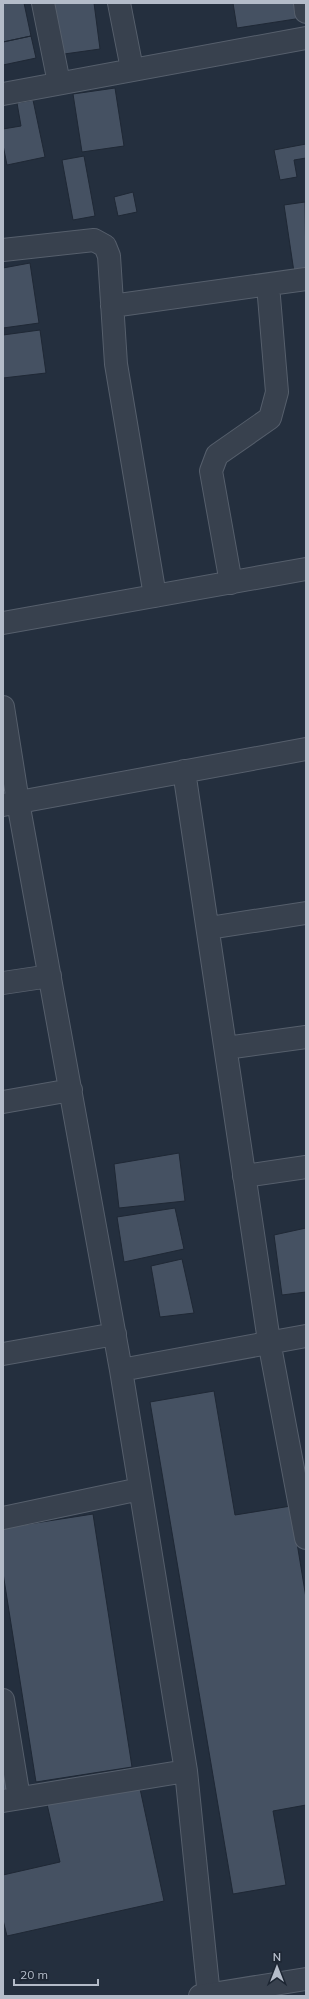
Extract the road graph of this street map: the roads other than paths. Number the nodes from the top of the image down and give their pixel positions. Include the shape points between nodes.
1 (43, 3) edge
2 (119, 3) edge
3 (305, 3) edge
4 (306, 12) edge
5 (306, 38) edge
6 (132, 69) junction
7 (59, 83) junction
8 (3, 94) edge
9 (3, 250) edge
10 (306, 279) edge
11 (268, 284) junction
12 (112, 306) junction
13 (306, 569) edge
14 (231, 583) junction
15 (155, 596) junction
16 (3, 623) edge
17 (3, 707) edge
18 (306, 750) edge
19 (184, 771) junction
20 (11, 803) edge
21 (306, 913) edge
22 (208, 928) junction
23 (50, 976) junction
24 (3, 984) edge
25 (306, 1037) edge
26 (226, 1048) junction
27 (71, 1090) junction
28 (3, 1102) edge
29 (306, 1167) edge
30 (244, 1176) junction
31 (114, 1334) junction
32 (306, 1336) edge
33 (269, 1341) junction
34 (3, 1354) edge
35 (121, 1370) junction
36 (140, 1489) junction
37 (304, 1510) edge
38 (3, 1518) edge
39 (306, 1538) edge
40 (3, 1700) edge
41 (186, 1771) junction
42 (11, 1799) edge
43 (306, 1979) edge
44 (206, 1996) edge

1 - 7 street
2 - 6 street
3 - 4 street
5 - 6 street
6 - 7 street
7 - 8 street
9 - 12 street via 94,240 101,242 109,256
10 - 11 street
11 - 12 street
11 - 14 street via 277,392 270,418 217,454 211,471
12 - 15 street via 116,364
13 - 14 street
14 - 15 street
15 - 16 street
17 - 20 street
18 - 19 street
19 - 20 street
19 - 22 street
20 - 23 street
21 - 22 street
22 - 26 street
23 - 24 street
23 - 27 street
25 - 26 street
26 - 30 street
27 - 28 street
27 - 31 street
29 - 30 street
30 - 33 street
31 - 34 street
31 - 35 street
32 - 33 street
33 - 35 street
33 - 37 street
35 - 36 street
36 - 38 street
36 - 41 street
37 - 39 street
40 - 42 street
41 - 42 street
41 - 44 street
43 - 44 street

